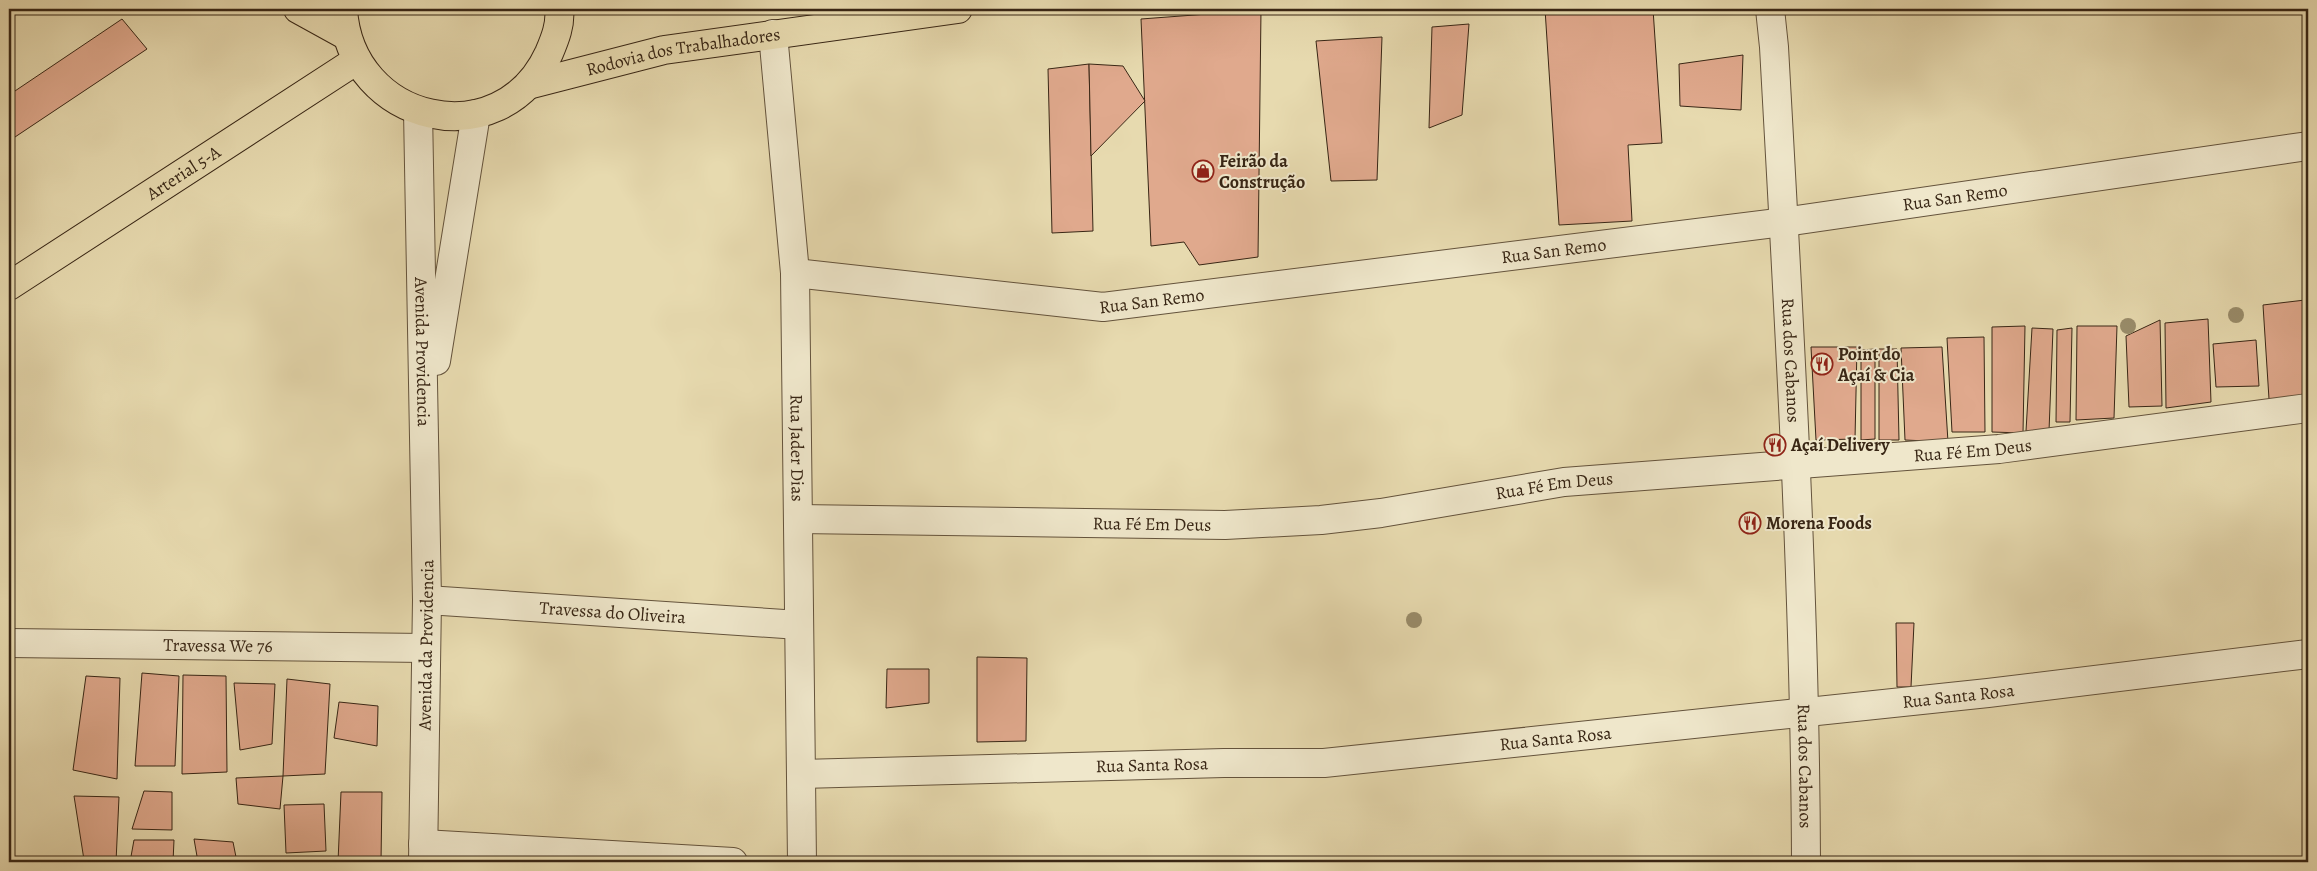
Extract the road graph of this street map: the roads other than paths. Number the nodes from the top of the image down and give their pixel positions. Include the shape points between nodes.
1 (298, 9) edge
2 (344, 9) edge
3 (559, 9) edge
4 (958, 9) edge
5 (1770, 9) edge
6 (773, 34) junction
7 (352, 48) junction
8 (528, 85) junction
9 (418, 111) junction
10 (476, 114) junction
11 (2308, 146) edge
12 (1784, 222) junction
13 (795, 273) junction
14 (9, 286) edge
15 (2308, 408) edge
16 (425, 427) junction
17 (1797, 464) junction
18 (798, 519) junction
19 (428, 600) junction
20 (799, 625) junction
21 (9, 643) edge
22 (426, 648) junction
23 (2308, 654) edge
24 (1805, 711) junction
25 (801, 774) junction
26 (423, 853) edge
27 (733, 862) edge
28 (802, 862) edge
29 (1806, 862) edge

1 - 7 main road
2 - 7 main road
3 - 8 main road via 555,40 544,64
4 - 6 main road, Rodovia dos Trabalhadores
5 - 12 street, Rua dos Cabanos
6 - 8 main road, Rodovia dos Trabalhadores via 664,50
6 - 13 street, Rua Jader Dias
7 - 9 main road via 382,92
7 - 14 main road, Arterial 5-A
8 - 10 main road via 504,103
9 - 10 main road via 447,116
9 - 16 street, Avenida Providencia
10 - 16 street, Avenida Providencia
11 - 12 street, Rua San Remo
12 - 13 street, Rua San Remo via 1103,307
12 - 17 street, Rua dos Cabanos
13 - 18 street, Rua Jader Dias
15 - 17 street, Rua Fé Em Deus via 1999,449
16 - 19 street, Avenida da Providencia
17 - 18 street, Rua Fé Em Deus via 1564,482 1382,514 1273,523 1116,525
17 - 24 street, Rua dos Cabanos
18 - 20 street, Rua Jader Dias
19 - 20 street, Travessa do Oliveira
19 - 22 street, Avenida da Providencia
20 - 25 street, Rua Jader Dias
21 - 22 street, Travessa We 76
22 - 26 street, Avenida da Providencia
23 - 24 street, Rua Santa Rosa via 1988,693
24 - 25 street, Rua Santa Rosa via 1324,763
24 - 29 street, Rua dos Cabanos
25 - 28 street, Rua Jader Dias
26 - 27 street

